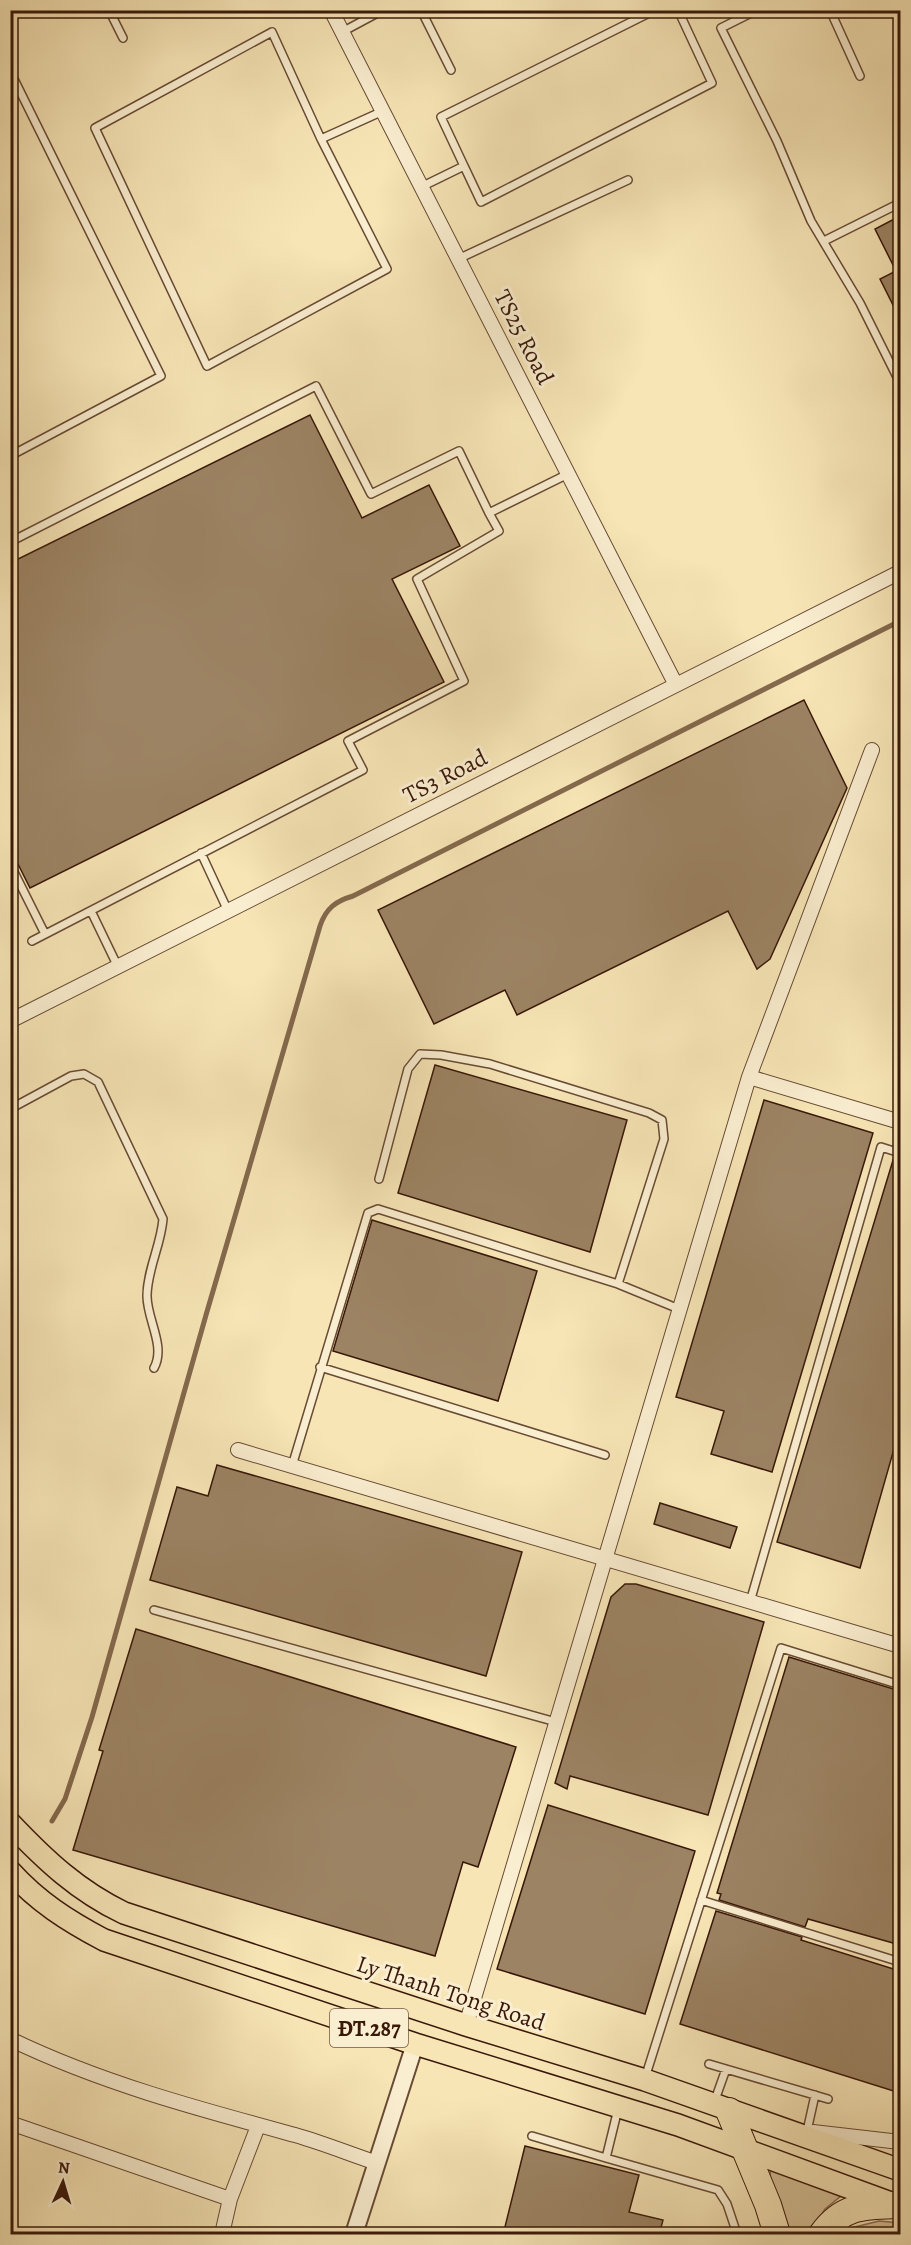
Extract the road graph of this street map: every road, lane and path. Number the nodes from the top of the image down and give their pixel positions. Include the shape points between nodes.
1 (109, 10) edge
2 (331, 10) edge
3 (383, 10) edge
4 (421, 10) edge
5 (655, 10) edge
6 (678, 10) edge
7 (758, 10) edge
8 (830, 10) edge
9 (342, 32) junction
10 (123, 38) dead end
11 (452, 70) dead end
12 (10, 71) edge
13 (860, 76) dead end
14 (383, 111) junction
15 (321, 139) junction
16 (464, 166) junction
17 (628, 180) dead end
18 (421, 187) junction
19 (900, 203) edge
20 (824, 241) junction
21 (458, 259) junction
22 (900, 383) edge
23 (10, 456) edge
24 (568, 474) junction
25 (489, 513) junction
26 (10, 542) edge
27 (900, 572) edge
28 (676, 685) junction
29 (873, 750) dead end
30 (201, 853) junction
31 (10, 864) edge
32 (91, 911) junction
33 (229, 911) junction
34 (45, 934) junction
35 (32, 941) dead end
36 (118, 967) junction
37 (10, 1022) edge
38 (749, 1077) junction
39 (10, 1109) edge
40 (900, 1122) edge
41 (900, 1153) edge
42 (379, 1179) dead end
43 (618, 1284) junction
44 (679, 1309) junction
45 (320, 1367) junction
46 (154, 1368) dead end
47 (238, 1450) dead end
48 (605, 1455) dead end
49 (292, 1466) junction
50 (604, 1559) junction
51 (750, 1602) junction
52 (154, 1610) dead end
53 (900, 1646) edge
54 (900, 1685) edge
55 (556, 1722) junction
56 (10, 1823) edge
57 (10, 1871) edge
58 (701, 1900) junction
59 (900, 1962) edge
60 (466, 2025) junction
61 (10, 2039) edge
62 (415, 2044) junction
63 (457, 2056) junction
64 (709, 2064) dead end
65 (726, 2069) junction
66 (645, 2080) junction
67 (815, 2095) junction
68 (828, 2099) dead end
69 (618, 2107) junction
70 (721, 2108) junction
71 (10, 2123) edge
72 (258, 2126) junction
73 (783, 2129) junction
74 (807, 2131) junction
75 (532, 2136) dead end
76 (900, 2142) edge
77 (746, 2151) junction
78 (606, 2158) junction
79 (377, 2163) junction
80 (900, 2170) edge
81 (230, 2199) junction
82 (899, 2206) edge
83 (222, 2235) edge
84 (354, 2235) edge
85 (737, 2235) edge
86 (777, 2235) edge
87 (822, 2235) edge

1 - 10 lane
2 - 9 street, TS25 Road
3 - 9 lane
4 - 11 lane
5 - 16 lane via 441,117
6 - 16 lane via 712,83 481,202
7 - 20 lane via 721,28
8 - 13 lane
9 - 14 street, TS25 Road
12 - 23 lane via 161,376
14 - 15 lane
14 - 18 street, TS25 Road
15 - 15 lane via 272,32 95,128 207,366 387,269
16 - 18 lane
17 - 21 lane
18 - 21 street, TS25 Road
19 - 20 lane
20 - 22 lane
21 - 24 street, TS25 Road
24 - 25 lane
24 - 28 street, TS25 Road
25 - 26 lane via 459,451 371,494 316,387
25 - 30 lane via 499,531 417,579 464,681 348,741 363,770
27 - 28 street, TS3 Road
28 - 33 street, TS3 Road
29 - 38 street
30 - 32 lane
30 - 33 lane
31 - 34 lane
32 - 34 lane
32 - 36 lane
33 - 36 street, TS3 Road
34 - 35 lane
36 - 37 street, TS3 Road
38 - 40 street
38 - 44 street
39 - 46 lane via 71,1076 84,1074 98,1082 163,1219 147,1298 159,1350
41 - 51 lane via 881,1147
42 - 43 lane via 408,1069 420,1054 490,1064 649,1113 662,1120 664,1139
43 - 44 lane
43 - 45 lane via 372,1210
44 - 50 street
45 - 48 lane
45 - 49 lane
47 - 49 street
49 - 50 street
50 - 51 street
50 - 55 street
51 - 53 street
52 - 55 lane
54 - 58 lane via 781,1648
55 - 60 street
56 - 60 main road, Ly Thanh Tong Road / ĐT.287 via 70,1881 123,1913
57 - 62 main road, ĐT.287 via 43,1904 104,1940
58 - 59 lane
58 - 66 lane
60 - 63 main road
60 - 66 main road, Ly Thanh Tong Road / ĐT.287
61 - 72 street via 92,2074
62 - 63 main road, ĐT.287
62 - 79 street
63 - 69 main road, ĐT.287
64 - 65 lane
65 - 67 lane
65 - 70 lane
66 - 70 main road, Ly Thanh Tong Road / ĐT.287
67 - 68 lane
67 - 74 lane
69 - 77 main road, ĐT.287
69 - 78 lane
70 - 73 main road, Ly Thanh Tong Road / ĐT.287
70 - 77 highway
71 - 81 street
72 - 79 street
72 - 81 street
73 - 74 street
73 - 80 main road, Ly Thanh Tong Road / ĐT.287
74 - 76 street
75 - 78 lane
77 - 82 main road, ĐT.287
77 - 86 highway
78 - 85 lane via 718,2190
79 - 84 street
81 - 83 street
82 - 87 highway via 871,2205 849,2210

